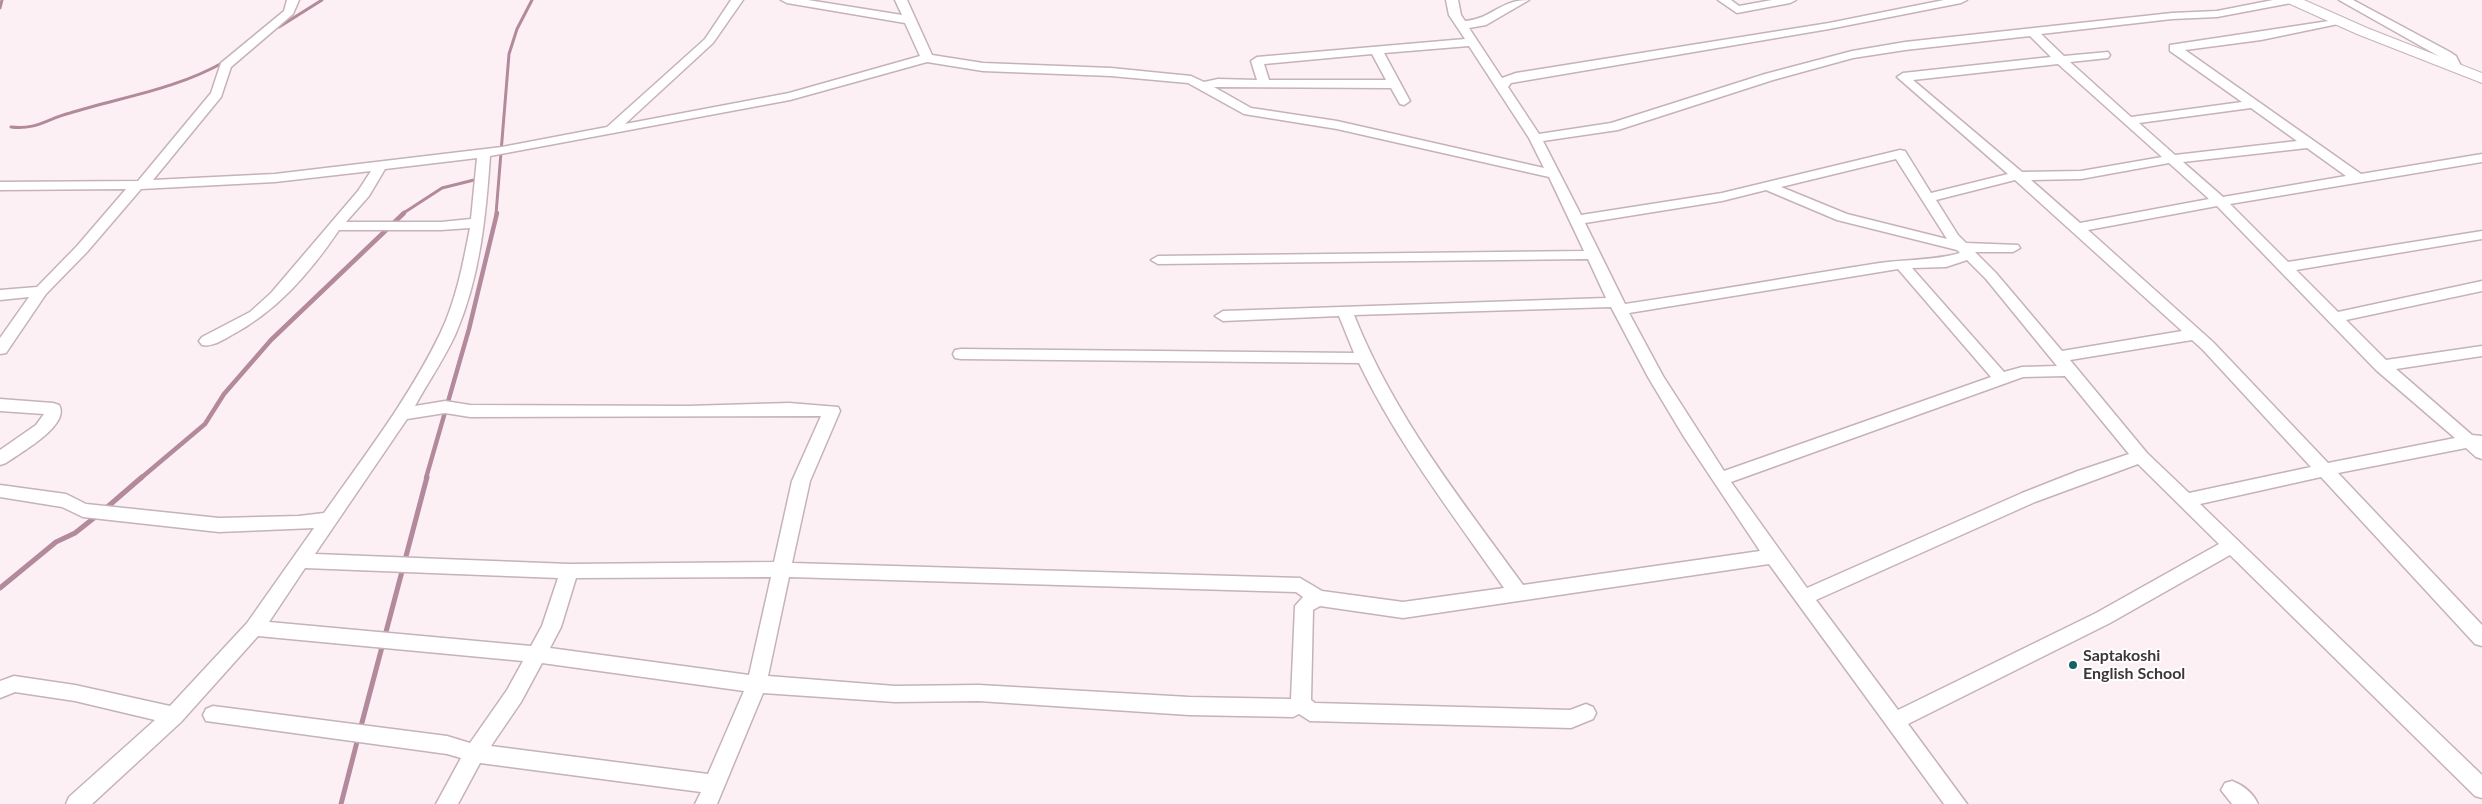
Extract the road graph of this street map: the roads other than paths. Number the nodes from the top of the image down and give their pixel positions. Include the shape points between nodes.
1 (293, 0) edge
2 (737, 0) edge
3 (787, 0) edge
4 (901, 0) edge
5 (1452, 0) edge
6 (1523, 0) edge
7 (1724, 0) edge
8 (1790, 0) edge
9 (1881, 0) edge
10 (1962, 0) edge
11 (2292, 0) edge
12 (2345, 0) edge
13 (1896, 12) junction
14 (910, 20) junction
15 (2338, 21) junction
16 (1462, 25) junction
17 (2032, 32) junction
18 (1472, 42) junction
19 (1376, 50) junction
20 (2104, 55) dead end
21 (927, 58) junction
22 (2061, 60) junction
23 (2454, 66) junction
24 (2482, 78) edge
25 (1264, 84) junction
26 (1395, 84) junction
27 (1202, 86) junction
28 (1502, 87) junction
29 (1404, 101) dead end
30 (2255, 104) junction
31 (2129, 121) junction
32 (610, 130) junction
33 (1535, 138) junction
34 (2310, 144) junction
35 (484, 153) junction
36 (2482, 158) edge
37 (2172, 159) junction
38 (380, 166) junction
39 (1554, 174) junction
40 (2017, 176) junction
41 (2359, 179) junction
42 (140, 185) junction
43 (0, 186) edge
44 (1767, 186) junction
45 (1928, 198) junction
46 (2221, 202) junction
47 (1577, 220) junction
48 (478, 223) junction
49 (335, 226) junction
50 (2077, 228) junction
51 (2482, 234) edge
52 (2013, 248) dead end
53 (1966, 251) junction
54 (1592, 255) junction
55 (1158, 260) dead end
56 (1901, 264) junction
57 (2286, 267) junction
58 (2482, 286) edge
59 (41, 291) junction
60 (0, 295) edge
61 (1617, 306) junction
62 (1345, 311) junction
63 (1223, 316) dead end
64 (2335, 318) junction
65 (2195, 334) junction
66 (207, 341) dead end
67 (0, 349) edge
68 (2482, 351) edge
69 (961, 354) dead end
70 (2058, 357) junction
71 (1362, 358) junction
72 (2382, 366) junction
73 (2070, 371) junction
74 (2001, 379) junction
75 (0, 405) edge
76 (402, 414) junction
77 (2478, 445) edge
78 (2141, 456) junction
79 (0, 459) edge
80 (2324, 470) junction
81 (1721, 478) junction
82 (0, 491) edge
83 (2184, 501) junction
84 (328, 519) junction
85 (2232, 546) junction
86 (1774, 556) junction
87 (302, 561) junction
88 (782, 570) junction
89 (569, 571) junction
90 (1518, 593) junction
91 (1804, 597) junction
92 (1317, 598) junction
93 (254, 628) junction
94 (2482, 638) edge
95 (536, 654) junction
96 (758, 684) junction
97 (0, 690) edge
98 (1302, 703) junction
99 (1586, 713) dead end
100 (214, 715) dead end
101 (174, 716) junction
102 (1895, 721) junction
103 (475, 753) junction
104 (715, 784) junction
105 (2482, 789) edge
106 (77, 804) edge
107 (447, 804) edge
108 (706, 804) edge
109 (1956, 804) edge

1 - 42 street via 290,12 225,66 217,94
2 - 32 street via 709,41
3 - 14 street
4 - 14 street
5 - 16 street
6 - 16 street via 1482,23
7 - 8 street via 1737,10
9 - 13 street
10 - 13 street
11 - 15 main road
11 - 17 street via 2217,14
12 - 23 street via 2446,55
13 - 28 street via 1829,26 1516,77 1507,80
14 - 21 street
15 - 23 main road
15 - 30 street via 2174,48
16 - 18 street
17 - 22 street
17 - 33 street via 1852,55 1769,77 1613,127
18 - 19 street
18 - 28 street
19 - 25 street via 1257,60
19 - 26 street
20 - 22 street
21 - 27 street via 984,67 1110,72 1191,80
21 - 32 street via 790,96
22 - 31 street
22 - 40 street via 1903,77
23 - 24 main road
25 - 26 street
25 - 27 street
26 - 29 street
27 - 39 street via 1248,111 1337,125
28 - 33 street
30 - 31 street
30 - 34 street
31 - 37 street
32 - 35 street
33 - 39 street
34 - 37 street
34 - 41 street
35 - 38 street
35 - 48 street
36 - 41 street
37 - 40 street via 2081,175
37 - 46 street
38 - 42 street via 275,178
38 - 49 street via 364,193
39 - 47 street
40 - 45 street
40 - 50 street
41 - 46 street
42 - 43 street
42 - 59 street
44 - 45 street via 1900,154
44 - 47 street via 1722,198
44 - 53 street via 1842,217
45 - 53 street via 1953,238
46 - 50 street
46 - 57 street
47 - 54 street
48 - 49 street
48 - 76 street via 467,279 448,333
49 - 66 street via 276,296 254,315
50 - 65 street
51 - 57 street
52 - 53 street
53 - 56 street via 1946,262
53 - 70 street
54 - 55 street
54 - 61 street
56 - 61 street
56 - 74 street
57 - 64 street
58 - 64 street
59 - 60 street
59 - 67 street
61 - 62 street via 1462,305
61 - 81 street via 1656,377
62 - 63 street
62 - 71 street
64 - 72 street
65 - 70 street
65 - 80 street
68 - 72 street
69 - 71 street
70 - 73 street
71 - 90 street via 1437,482
72 - 77 street
73 - 74 street via 2022,372
73 - 78 street
74 - 81 street
75 - 79 street via 53,409 52,418 42,429
76 - 84 street
76 - 88 street via 445,407 470,411 832,411 801,481
77 - 80 street
78 - 83 street
78 - 91 street via 2081,476 1920,546 1842,584
80 - 83 street
80 - 94 street
81 - 86 street
82 - 84 street via 66,501 83,510 164,520 219,524 299,523
83 - 85 street
84 - 87 street
85 - 102 street via 2103,618
85 - 105 street
86 - 90 street
86 - 91 street
87 - 89 street
87 - 93 street
88 - 89 street
88 - 92 street via 1300,585
88 - 96 street
89 - 95 street via 550,627
90 - 92 street via 1403,610
91 - 102 street
92 - 98 street via 1304,606
93 - 95 street
93 - 101 street
95 - 96 street
95 - 103 street via 514,696
96 - 98 street via 895,694 978,693 1189,706 1293,708
96 - 104 street
97 - 101 street via 14,684 75,693
98 - 99 street via 1310,712 1571,719
100 - 103 street via 447,745
101 - 106 street
102 - 109 street
103 - 104 street
103 - 107 street
104 - 108 street

